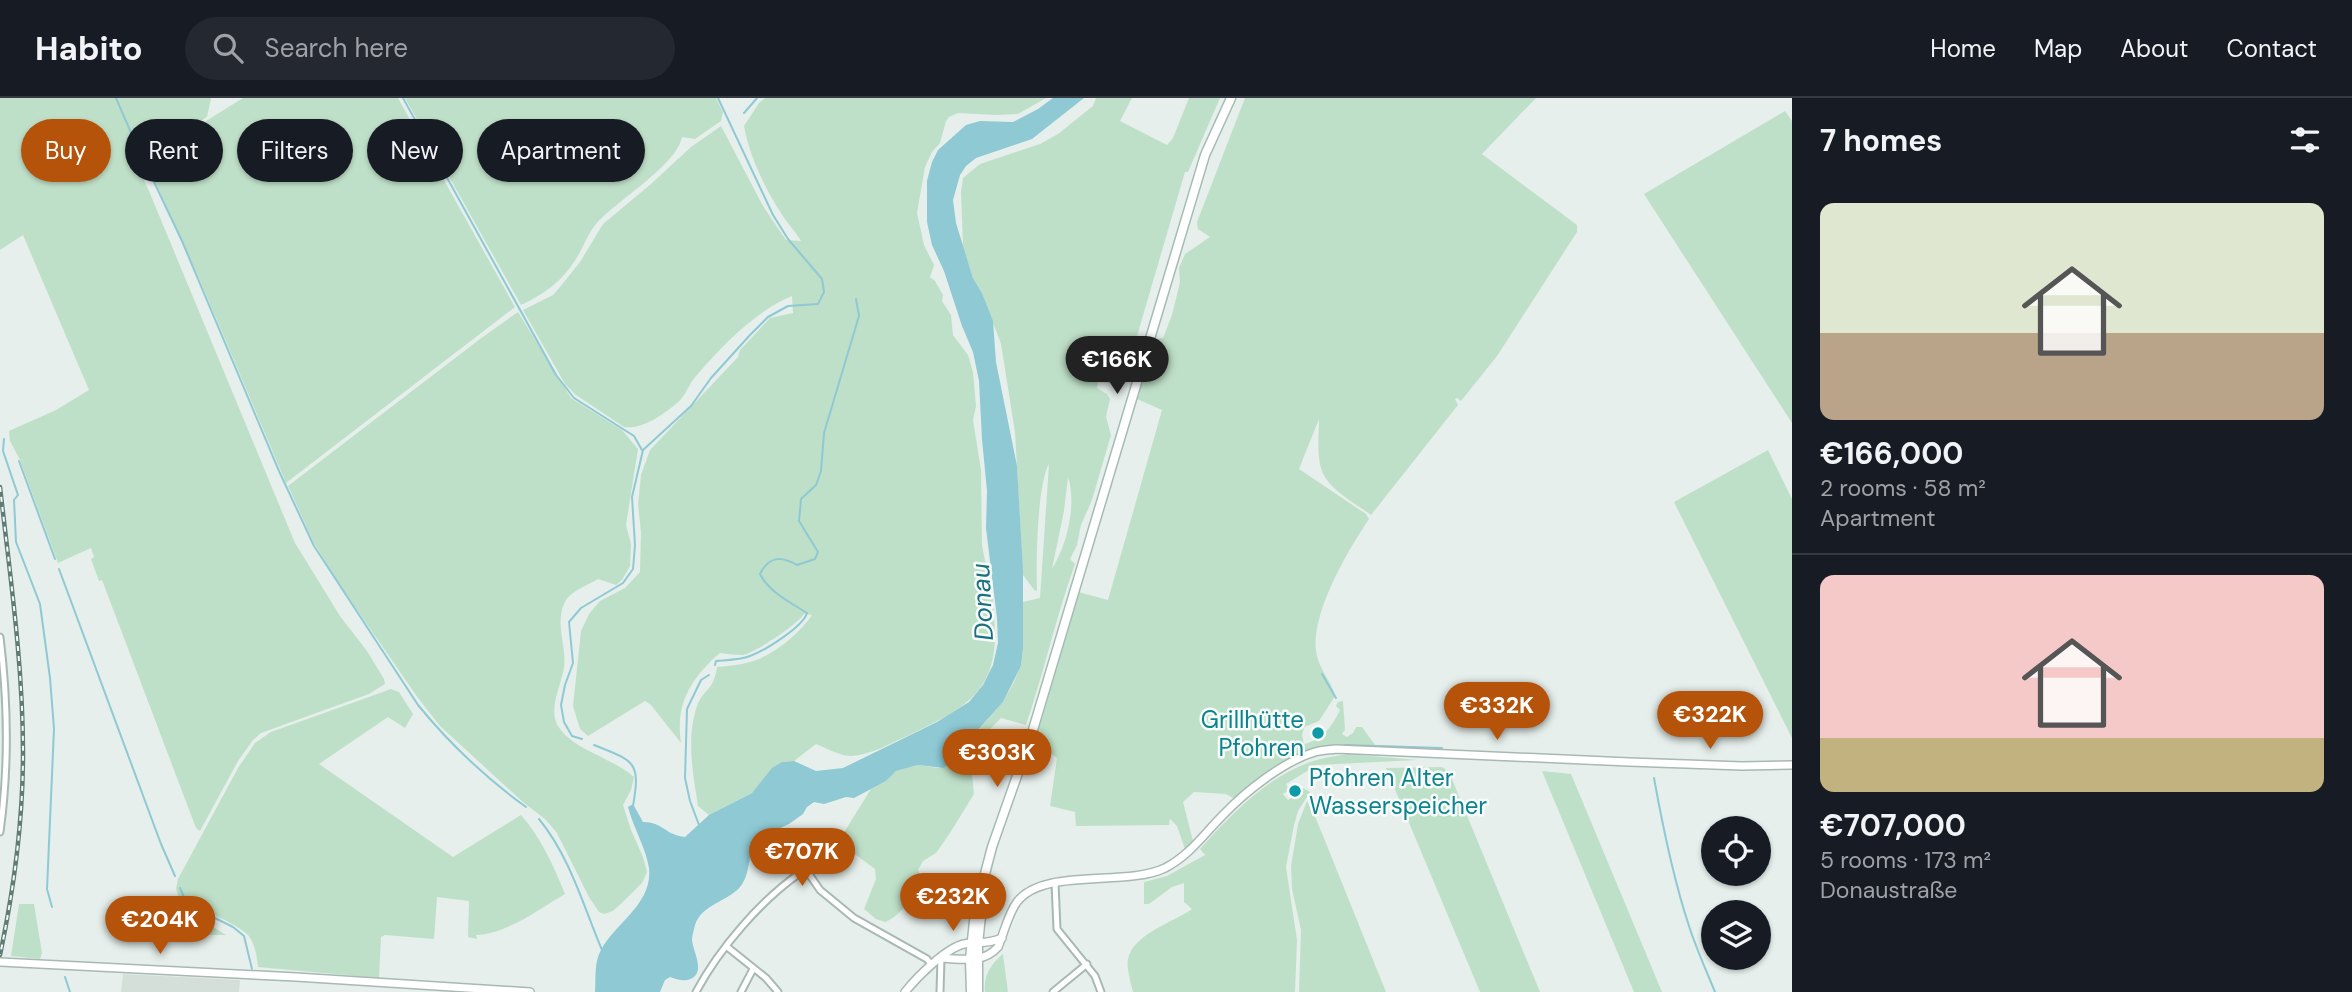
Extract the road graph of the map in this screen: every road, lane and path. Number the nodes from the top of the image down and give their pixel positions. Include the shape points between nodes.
1 (1231, 98) edge
2 (0, 637) edge
3 (1792, 765) edge
4 (0, 832) edge
5 (1055, 883) junction
6 (1002, 938) junction
7 (975, 944) junction
8 (726, 946) junction
9 (942, 958) junction
10 (974, 959) junction
11 (0, 962) edge
12 (931, 964) junction
13 (1087, 964) junction
14 (753, 969) junction
15 (530, 992) edge
16 (696, 992) edge
17 (741, 992) edge
18 (778, 992) edge
19 (905, 992) edge
20 (940, 992) edge
21 (971, 992) edge
22 (978, 992) edge
23 (1053, 992) edge
24 (1101, 992) edge

1 - 7 main road via 1205,155 984,877 975,912
2 - 4 street via 7,735 7,785
3 - 5 street via 1316,751 1241,797 1181,859 1161,870 1137,877
5 - 6 street via 1017,902
5 - 13 street via 1057,929
6 - 7 street
6 - 10 street via 993,952
7 - 9 street via 955,947
7 - 10 main road
8 - 12 street via 770,897 800,873 814,878 820,890 854,918
8 - 14 street
8 - 16 street
9 - 10 street
9 - 12 street
9 - 20 street
10 - 21 main road
10 - 22 main road
11 - 15 street
12 - 19 street
13 - 23 street
13 - 24 street
14 - 17 street
14 - 18 street

